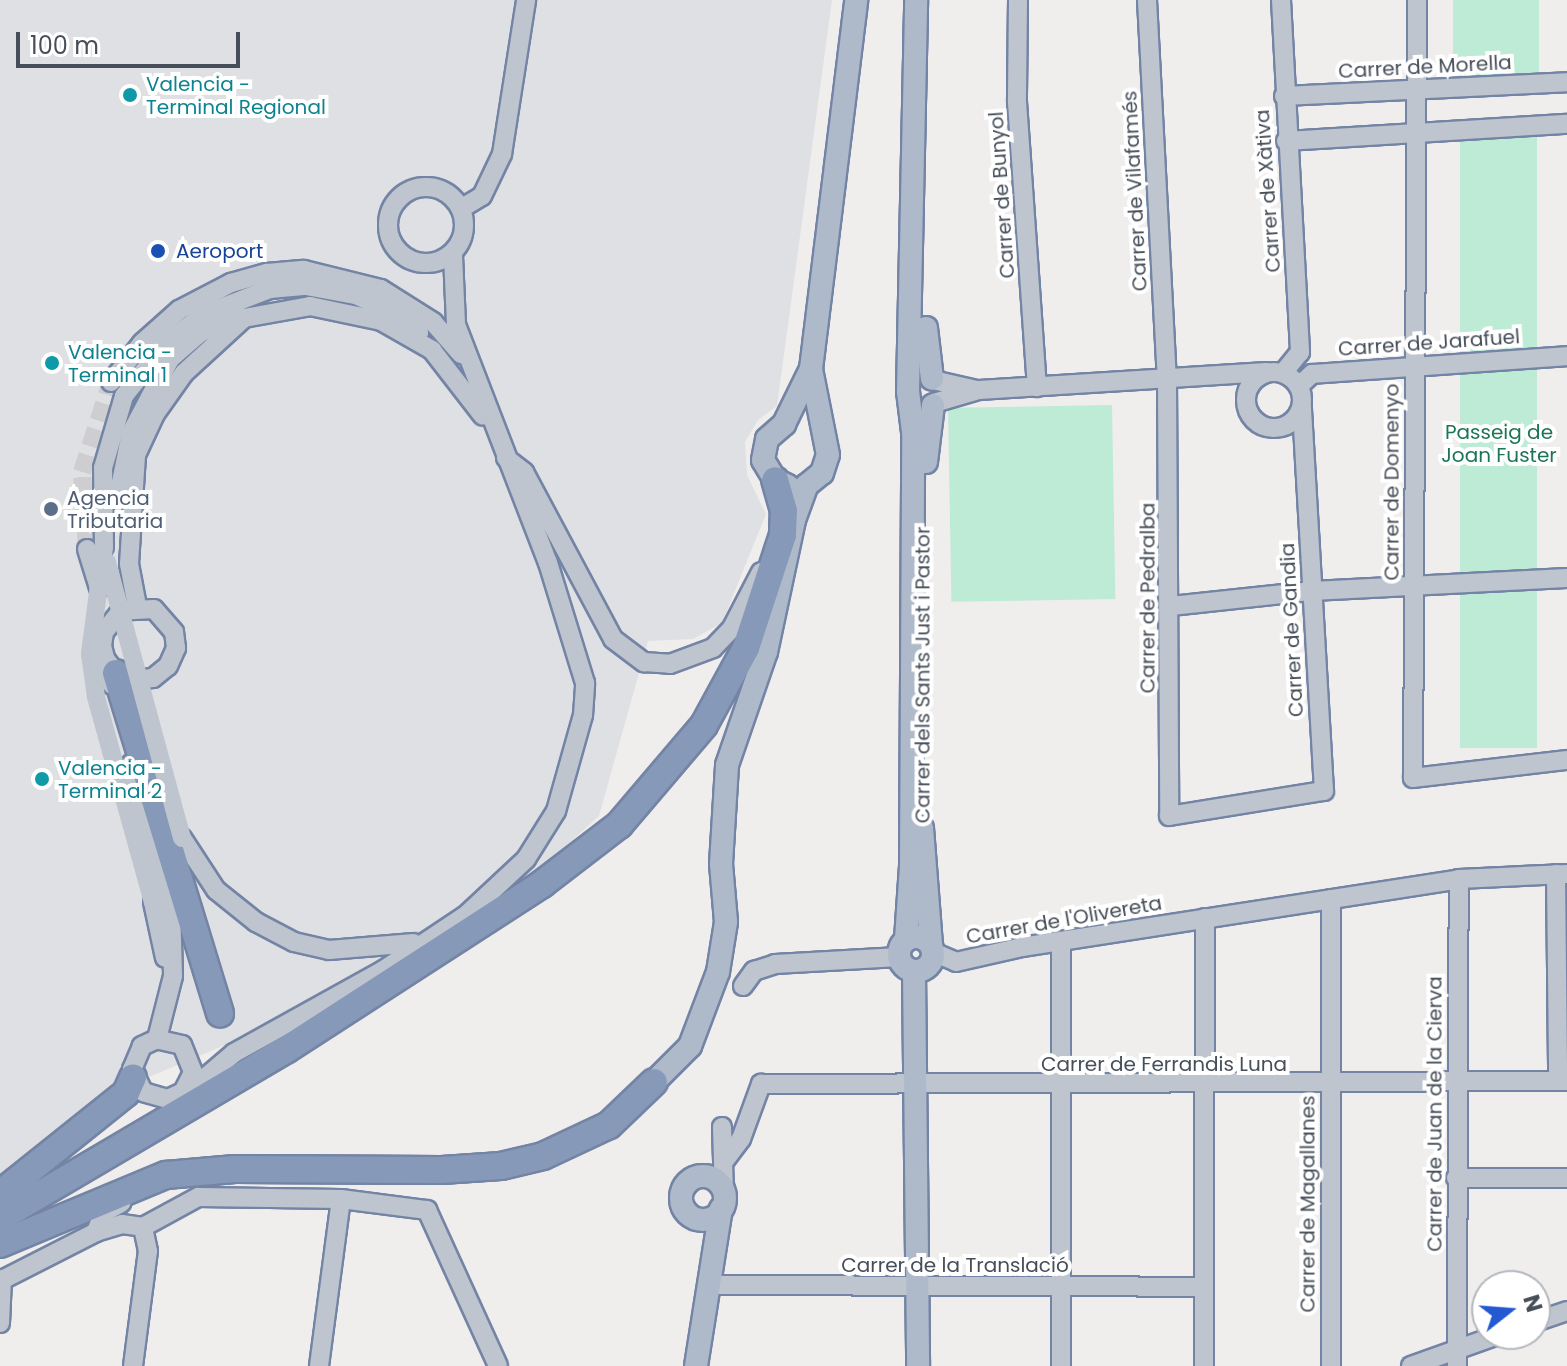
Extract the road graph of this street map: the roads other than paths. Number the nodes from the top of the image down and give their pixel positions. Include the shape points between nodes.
1 (526, 0) edge
2 (856, 0) edge
3 (916, 0) edge
4 (1018, 0) edge
5 (1147, 0) edge
6 (1281, 0) edge
7 (1417, 0) edge
8 (1567, 82) edge
9 (1417, 90) junction
10 (1284, 96) junction
11 (1567, 124) edge
12 (1417, 132) junction
13 (1286, 141) junction
14 (457, 203) junction
15 (453, 254) junction
16 (1567, 356) edge
17 (1415, 366) junction
18 (811, 369) junction
19 (1274, 373) junction
20 (1201, 377) junction
21 (468, 379) junction
22 (1167, 379) junction
23 (111, 382) tunnel mouth
24 (921, 385) junction
25 (1299, 386) junction
26 (1037, 387) junction
27 (979, 390) junction
28 (1245, 395) junction
29 (933, 404) junction
30 (1302, 406) junction
31 (784, 424) junction
32 (1283, 428) junction
33 (822, 436) junction
34 (503, 456) junction
35 (1306, 466) junction
36 (775, 480) junction
37 (807, 485) junction
38 (783, 535) junction
39 (95, 548) junction
40 (1567, 578) edge
41 (1414, 587) junction
42 (1312, 591) junction
43 (1171, 606) junction
44 (132, 607) junction
45 (108, 622) junction
46 (111, 666) junction
47 (1567, 760) edge
48 (1169, 816) joint
49 (182, 838) junction
50 (1561, 874) edge
51 (1459, 879) junction
52 (1331, 899) junction
53 (1205, 918) junction
54 (1061, 941) junction
55 (417, 942) junction
56 (932, 949) junction
57 (906, 956) junction
58 (743, 986) dead end
59 (168, 1001) junction
60 (157, 1039) junction
61 (133, 1077) junction
62 (1563, 1081) edge
63 (654, 1082) joint
64 (1457, 1083) junction
65 (1329, 1084) junction
66 (1205, 1085) junction
67 (1059, 1086) junction
68 (916, 1087) junction
69 (184, 1090) junction
70 (722, 1127) dead end
71 (725, 1160) junction
72 (235, 1169) junction
73 (1456, 1178) junction
74 (1567, 1178) edge
75 (0, 1194) edge
76 (341, 1199) junction
77 (723, 1203) junction
78 (0, 1218) edge
79 (694, 1218) junction
80 (143, 1227) junction
81 (96, 1232) junction
82 (0, 1244) edge
83 (710, 1256) junction
84 (1, 1280) edge
85 (707, 1285) junction
86 (918, 1287) junction
87 (1061, 1287) junction
88 (1203, 1287) junction
89 (0, 1323) edge
90 (1457, 1358) edge
91 (133, 1366) edge
92 (319, 1366) edge
93 (498, 1366) edge
94 (696, 1366) edge
95 (918, 1366) edge
96 (1061, 1366) edge
97 (1204, 1366) edge
98 (1331, 1366) edge
99 (1411, 1366) edge

1 - 14 street via 495,177
2 - 18 main road
3 - 24 main road, Carrer dels Sants Just i Pastor via 925,175 926,355
4 - 26 street, Carrer de Bunyol via 1017,102
5 - 22 street, Carrer de Vilafamés
6 - 10 street, Carrer de Xàtiva
7 - 9 street, Carrer de Domenyo
8 - 9 street, Carrer de Morella
9 - 10 street, Carrer de Morella
9 - 12 street, Carrer de Domenyo
10 - 13 street, Carrer de Xàtiva
11 - 12 street
12 - 13 street
12 - 17 street, Carrer de Domenyo
13 - 19 street, Carrer de Xàtiva via 1300,352
14 - 15 street via 465,230
14 - 15 street via 422,189 407,193 393,206 387,223 390,240 418,261
15 - 21 street via 452,309
16 - 17 street, Carrer de Jarafuel
17 - 25 street, Carrer de Jarafuel via 1312,374
17 - 41 street, Carrer de Domenyo
18 - 31 main road
18 - 33 main road
19 - 20 street
19 - 25 street
19 - 28 street via 1252,381
20 - 22 street
20 - 28 street
21 - 23 street via 444,331 398,297 359,281 304,270 231,283 179,310 142,343
21 - 34 street
21 - 39 street via 444,350 392,312 356,295 306,286 270,289 205,314 167,342 124,396 113,427
21 - 44 street via 432,350 381,321 310,306 244,318 207,347 155,414 136,455 130,496
22 - 26 street
22 - 43 street, Carrer de Pedralba
24 - 27 street
24 - 29 main road via 917,406
24 - 57 main road, Carrer dels Sants Just i Pastor
25 - 30 street
26 - 27 street
27 - 29 street
28 - 32 street via 1249,414 1263,427
29 - 56 main road, Carrer dels Sants Just i Pastor via 926,447 920,814
30 - 32 street
30 - 35 street, Carrer de Gandia
31 - 33 main road via 805,424
31 - 36 main road via 767,439 763,460
32 - 35 street, Carrer de Gandia
33 - 37 main road via 828,455 822,473
34 - 38 street via 524,472 613,639 644,662 670,664 713,648 732,628
34 - 55 street via 580,658 583,715 556,811 526,859 488,898
35 - 42 street, Carrer de Gandia
36 - 37 main road via 790,487
36 - 38 highway via 784,511
37 - 63 main road via 794,520 766,652 727,765 723,950 704,1018 690,1046
38 - 78 highway via 768,592 724,692 704,725 619,825 542,884 431,956
39 - 45 street
39 - 49 street, bridge
39 - 59 street, bridge via 90,654 96,697 153,902
40 - 41 street
41 - 42 street
41 - 47 street, Carrer de Domenyo via 1413,778
42 - 43 street
42 - 48 street, Carrer de Gandia via 1324,791
43 - 48 street, Carrer de Pedralba
44 - 45 street
44 - 46 street via 166,618 176,648 168,666 153,678 134,680
45 - 46 street via 102,646
46 - 49 highway via 220,1013
46 - 59 street via 171,907 175,950
49 - 55 street via 216,890 256,922 294,942 329,950
50 - 51 street, Carrer de l'Olivereta
50 - 62 street
51 - 52 street, Carrer de l'Olivereta
51 - 64 street, Carrer de Juan de la Cierva
52 - 53 street, Carrer de l'Olivereta
52 - 65 street, Carrer de Magallanes
53 - 54 street, Carrer de l'Olivereta
53 - 66 street
54 - 56 street, Carrer de l'Olivereta via 956,962
54 - 67 street
55 - 69 street via 382,971 269,1032
56 - 57 main road via 920,937
57 - 58 street via 775,964 754,971
57 - 68 main road, Carrer dels Sants Just i Pastor
59 - 60 street
60 - 61 street via 137,1052
60 - 69 street via 174,1041 188,1052 193,1072
61 - 69 street via 143,1092 159,1099
61 - 75 highway via 126,1093
62 - 64 street, Carrer de Ferrandis Luna
63 - 72 highway via 638,1103 586,1138 501,1166
64 - 65 street, Carrer de Ferrandis Luna
64 - 73 street, Carrer de Juan de la Cierva
65 - 66 street, Carrer de Ferrandis Luna
65 - 98 street, Carrer de Magallanes
66 - 67 street, Carrer de Ferrandis Luna
66 - 88 street
67 - 68 street, Carrer de Ferrandis Luna
67 - 87 street
68 - 71 street, Carrer de Ferrandis Luna via 761,1084 741,1139
68 - 86 main road, Carrer dels Sants Just i Pastor
70 - 71 street
71 - 77 street
72 - 81 street via 133,1198 103,1213
72 - 82 highway via 166,1175
73 - 74 street
73 - 90 street, Carrer de Juan de la Cierva
76 - 80 street via 198,1197
76 - 92 street
76 - 93 street via 427,1210
77 - 79 main road via 707,1220
77 - 79 main road via 714,1179 700,1176 688,1182 682,1205
77 - 83 main road
79 - 83 main road
80 - 81 street via 122,1224
80 - 91 street via 148,1251
81 - 84 street
83 - 85 main road
84 - 89 street
85 - 86 street, Carrer de la Translació
85 - 94 main road
86 - 87 street, Carrer de la Translació
86 - 95 main road, Carrer dels Sants Just i Pastor
87 - 88 street, Carrer de la Translació
87 - 96 street
88 - 97 street
90 - 99 street

